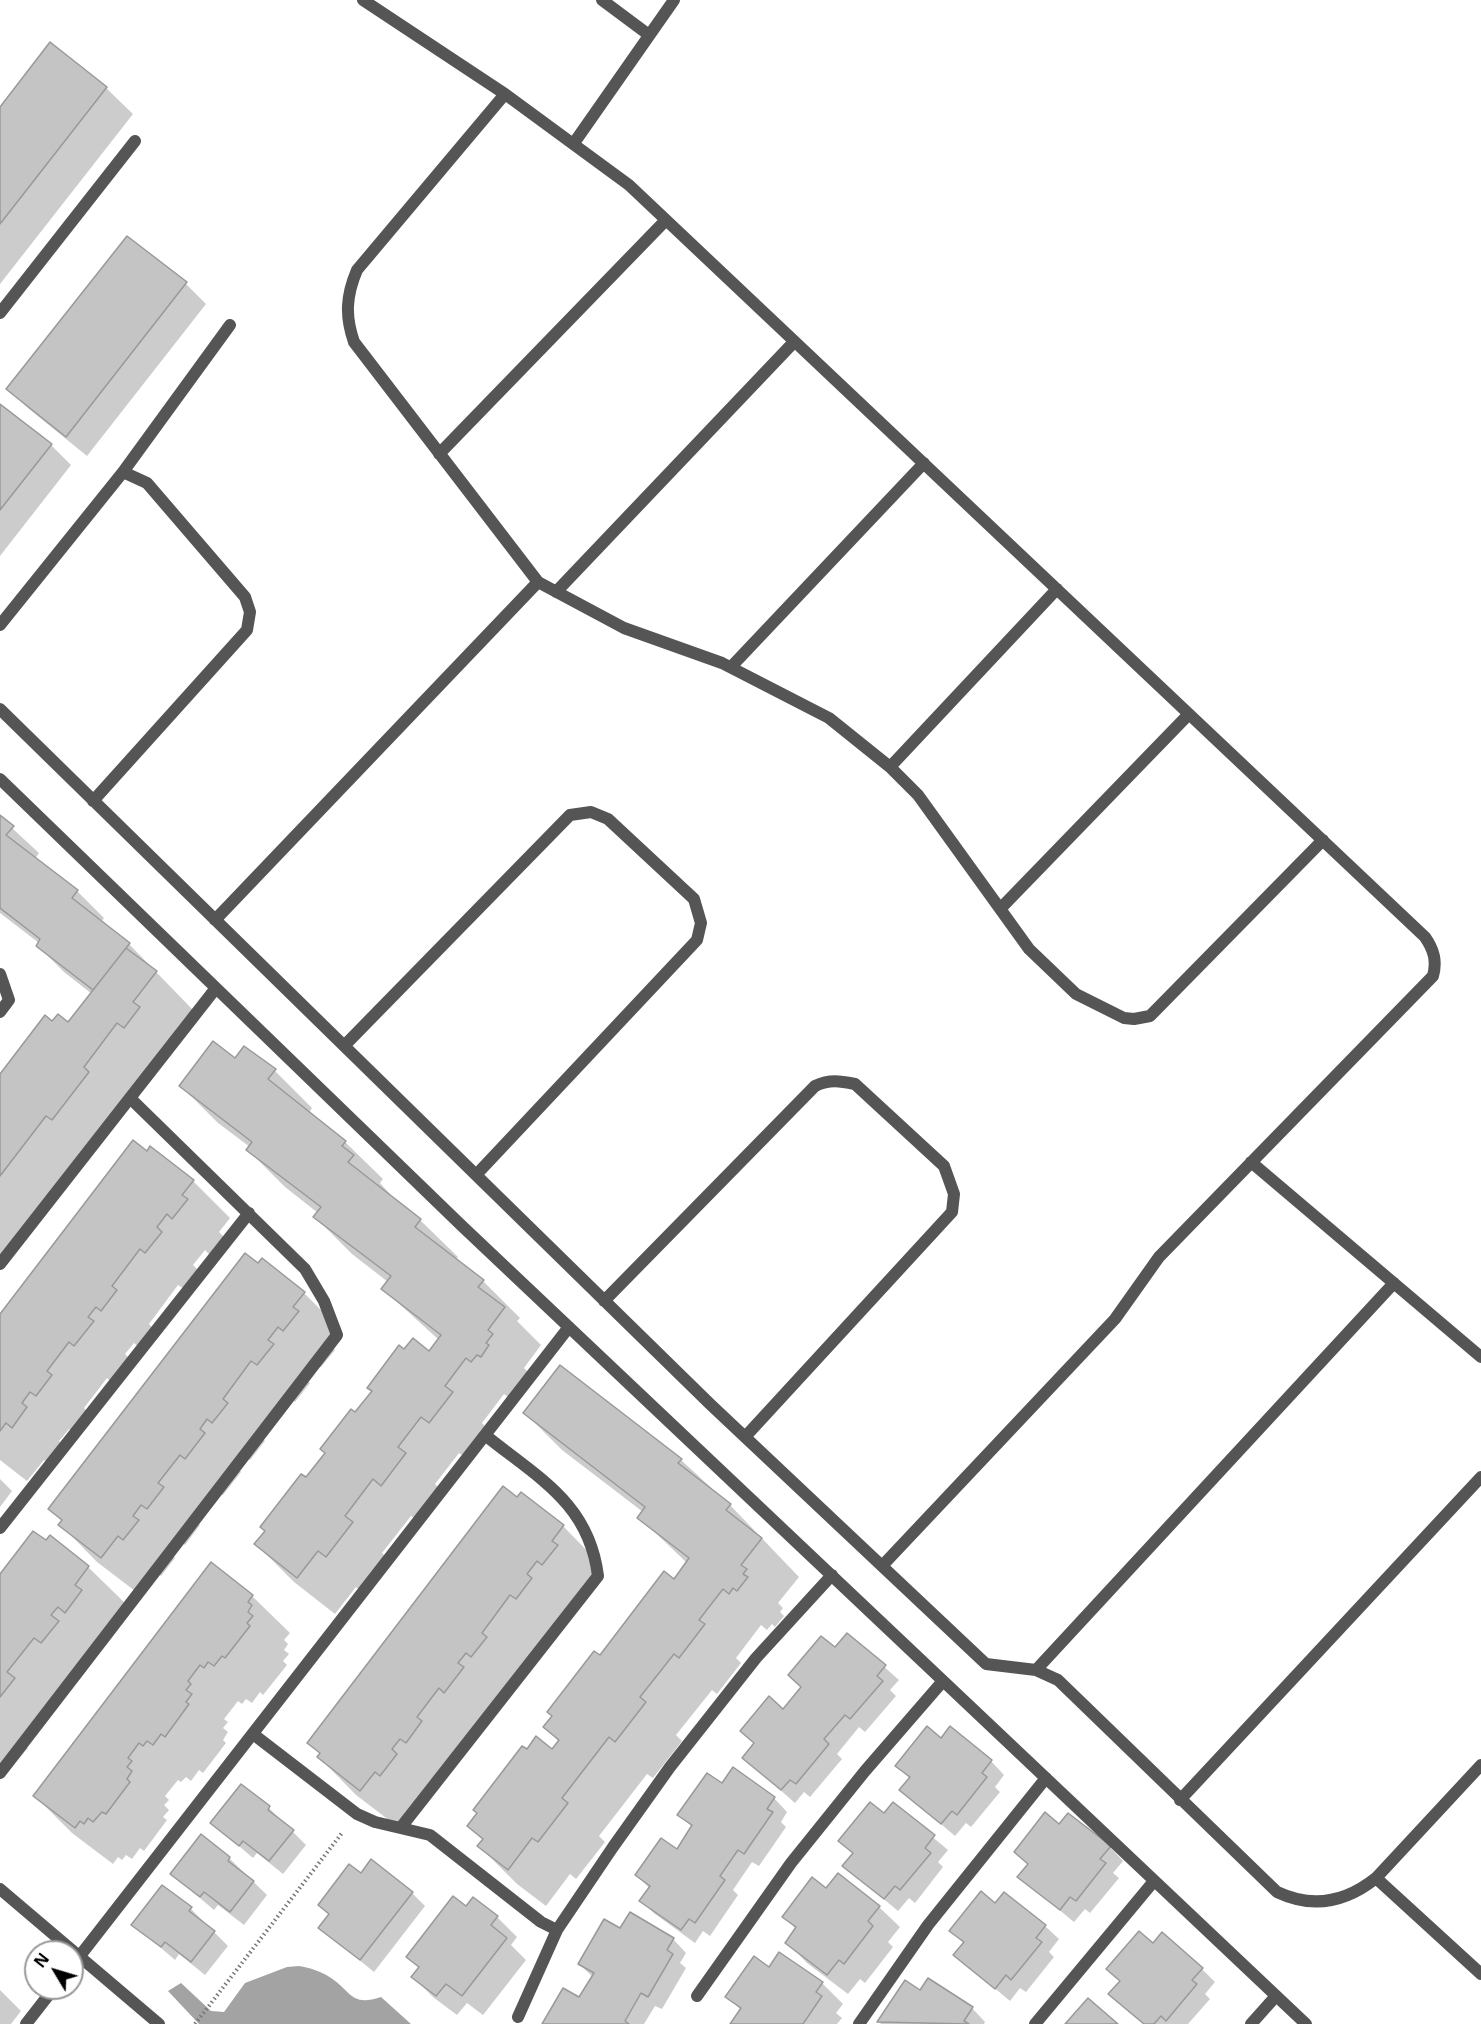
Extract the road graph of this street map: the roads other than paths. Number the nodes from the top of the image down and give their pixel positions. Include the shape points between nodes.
1 (363, 0) edge
2 (602, 0) edge
3 (674, 0) edge
4 (649, 35) junction
5 (505, 94) junction
6 (135, 141) dead end
7 (574, 143) junction
8 (666, 220) junction
9 (0, 313) edge
10 (230, 325) dead end
11 (794, 342) junction
12 (439, 454) junction
13 (924, 463) junction
14 (123, 472) junction
15 (538, 582) junction
16 (1058, 590) junction
17 (556, 592) junction
18 (0, 625) edge
19 (731, 667) junction
20 (0, 709) edge
21 (1189, 714) junction
22 (890, 767) junction
23 (0, 779) edge
24 (93, 801) junction
25 (1323, 840) junction
26 (1000, 909) junction
27 (215, 920) junction
28 (0, 974) edge
29 (216, 988) junction
30 (0, 1012) edge
31 (344, 1046) junction
32 (130, 1098) junction
33 (1251, 1162) junction
34 (476, 1175) junction
35 (249, 1213) junction
36 (0, 1264) edge
37 (1394, 1283) junction
38 (604, 1301) junction
39 (569, 1327) junction
40 (1481, 1357) edge
41 (485, 1435) junction
42 (745, 1437) junction
43 (1481, 1477) edge
44 (0, 1528) edge
45 (882, 1566) junction
46 (831, 1575) junction
47 (1036, 1670) junction
48 (943, 1681) junction
49 (253, 1734) junction
50 (1481, 1765) edge
51 (0, 1773) edge
52 (1046, 1778) junction
53 (1180, 1800) junction
54 (402, 1826) junction
55 (1376, 1878) junction
56 (1155, 1881) junction
57 (0, 1889) edge
58 (557, 1930) junction
59 (52, 1940) edge
60 (84, 1950) edge
61 (84, 1969) edge
62 (1481, 1974) edge
63 (697, 1996) dead end
64 (1276, 1996) junction
65 (45, 2000) edge
66 (518, 2017) dead end
67 (26, 2024) edge
68 (159, 2024) edge
69 (859, 2024) edge
70 (1035, 2024) edge
71 (1251, 2024) edge
72 (1306, 2024) edge

1 - 5 lane
2 - 4 lane
3 - 4 lane
4 - 7 lane
5 - 7 lane
5 - 12 lane via 357,270 346,304 354,342
6 - 9 lane
7 - 8 lane via 629,185
8 - 11 lane
8 - 12 lane
10 - 14 lane
11 - 13 lane
11 - 17 lane
12 - 15 lane
13 - 16 lane
13 - 19 lane
14 - 18 lane
14 - 24 lane via 147,483 245,597 249,622 247,630
15 - 17 lane
15 - 27 lane
16 - 21 lane
16 - 22 lane
17 - 19 lane via 624,628
19 - 22 lane via 829,718
20 - 24 lane
21 - 25 lane
21 - 26 lane
22 - 26 lane via 918,795
23 - 29 lane
24 - 27 lane
25 - 26 lane via 1150,1016 1124,1018 1076,994 1029,949
25 - 33 lane via 1425,937 1432,947 1433,976
27 - 31 lane
28 - 30 lane via 9,1000
29 - 32 lane
29 - 39 lane
31 - 34 lane
31 - 34 lane via 570,815 591,812 609,819 694,899 701,923 697,940
32 - 35 lane
32 - 36 lane
33 - 37 lane
33 - 45 lane via 1159,1257 1115,1319
34 - 38 lane
35 - 44 lane
35 - 51 lane via 305,1269 324,1301 337,1335
37 - 40 lane
37 - 47 lane
38 - 42 lane
38 - 42 lane via 815,1086 825,1082 855,1084 944,1166 954,1194 952,1212
39 - 41 lane
39 - 46 lane
41 - 49 lane
41 - 54 lane via 569,1504 590,1538 598,1576
42 - 45 lane
43 - 53 lane
45 - 47 lane via 986,1664
46 - 48 lane
46 - 58 lane via 756,1658 678,1758
47 - 53 lane via 1058,1680
48 - 52 lane
48 - 63 lane via 791,1863
49 - 54 lane via 357,1814 382,1824
49 - 60 lane
50 - 55 lane
52 - 56 lane
52 - 69 lane via 928,1925
53 - 55 lane via 1265,1883 1291,1899 1330,1902 1347,1897
54 - 58 lane via 430,1835 541,1922
55 - 62 lane
56 - 64 lane
56 - 70 lane
57 - 59 lane
58 - 66 lane
61 - 68 lane
64 - 71 lane
64 - 72 lane
65 - 67 lane

